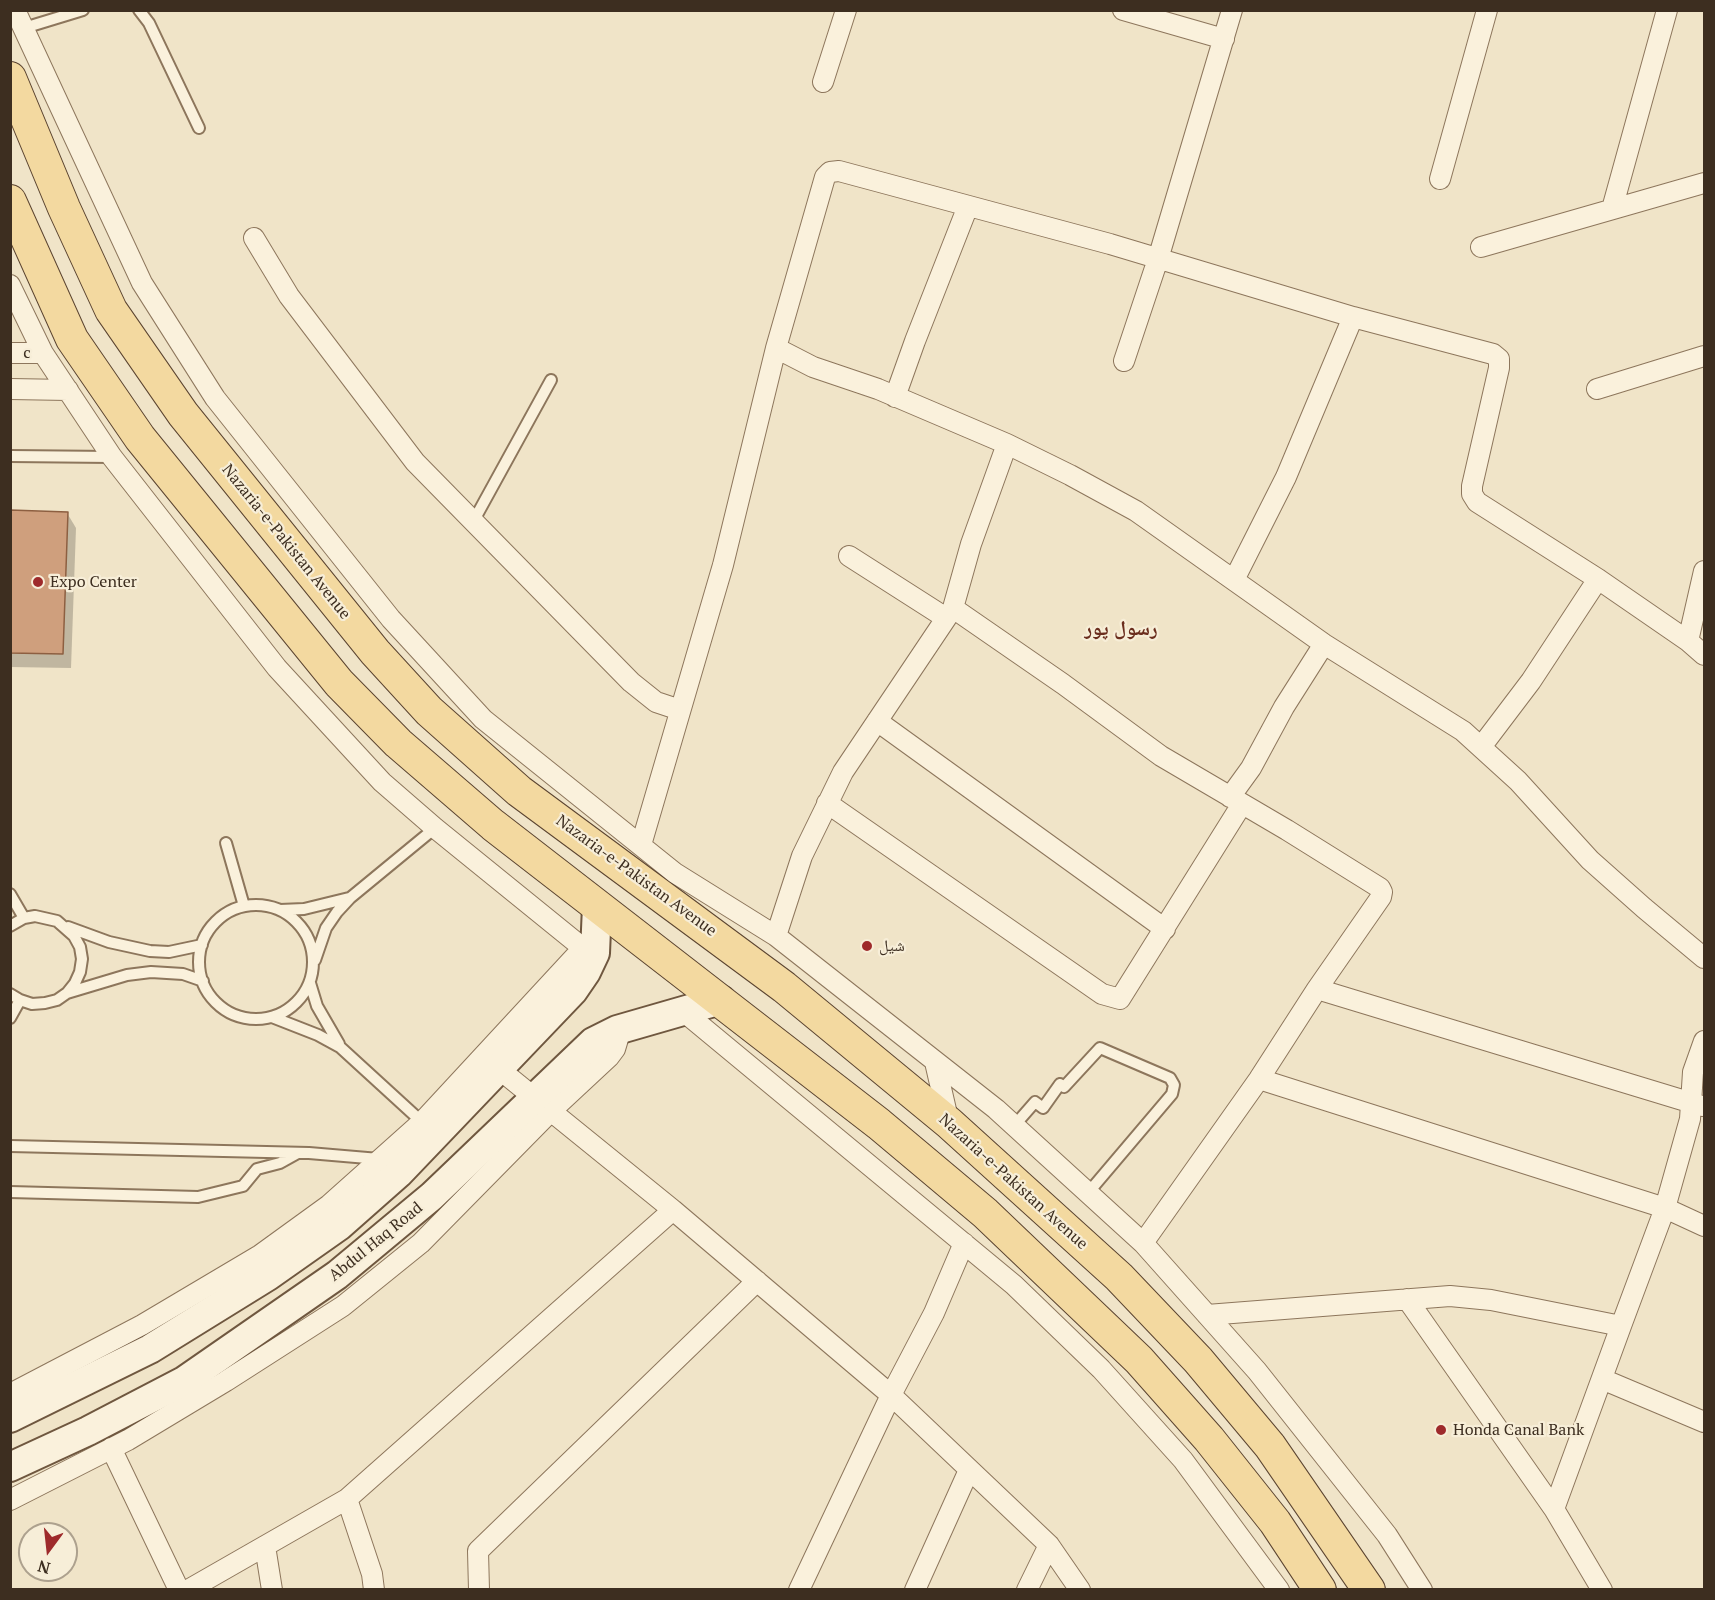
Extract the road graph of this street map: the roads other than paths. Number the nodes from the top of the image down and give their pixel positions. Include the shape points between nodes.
1 (83, 10) edge
2 (139, 10) edge
3 (846, 10) edge
4 (1124, 10) edge
5 (1232, 10) edge
6 (1487, 10) edge
7 (1667, 10) edge
8 (1159, 15) edge
9 (20, 19) edge
10 (1224, 39) junction
11 (10, 78) edge
12 (823, 82) dead end
13 (199, 128) dead end
14 (1440, 179) dead end
15 (1704, 183) edge
16 (10, 201) edge
17 (968, 207) junction
18 (1612, 209) junction
19 (254, 237) dead end
20 (1481, 247) dead end
21 (1158, 260) junction
22 (10, 285) edge
23 (1353, 317) junction
24 (776, 348) junction
25 (10, 353) edge
26 (43, 353) junction
27 (1704, 356) edge
28 (1125, 362) dead end
29 (551, 380) dead end
30 (1597, 388) dead end
31 (10, 390) edge
32 (68, 390) junction
33 (895, 397) junction
34 (1006, 444) junction
35 (10, 456) edge
36 (112, 457) junction
37 (473, 522) junction
38 (849, 556) dead end
39 (1704, 571) edge
40 (1598, 579) junction
41 (1234, 580) junction
42 (950, 613) junction
43 (1688, 641) junction
44 (1324, 644) junction
45 (1704, 655) edge
46 (680, 710) junction
47 (877, 721) junction
48 (1481, 747) junction
49 (1236, 800) junction
50 (827, 803) junction
51 (435, 828) junction
52 (226, 843) dead end
53 (641, 845) junction
54 (10, 894) edge
55 (350, 898) junction
56 (691, 900) junction
57 (244, 906) junction
58 (597, 906) junction
59 (280, 910) junction
60 (24, 918) junction
61 (10, 926) edge
62 (66, 927) junction
63 (1165, 928) junction
64 (776, 936) junction
65 (202, 945) junction
66 (589, 951) junction
67 (1704, 958) edge
68 (314, 964) junction
69 (203, 981) junction
70 (310, 983) junction
71 (1317, 989) junction
72 (67, 993) junction
73 (15, 997) edge
74 (721, 1000) junction
75 (683, 1011) junction
76 (272, 1017) junction
77 (10, 1018) edge
78 (1704, 1041) edge
79 (340, 1047) junction
80 (935, 1062) junction
81 (499, 1069) junction
82 (1259, 1078) junction
83 (543, 1105) junction
84 (1698, 1105) edge
85 (949, 1123) junction
86 (1014, 1126) junction
87 (428, 1129) junction
88 (10, 1146) edge
89 (298, 1153) junction
90 (390, 1166) junction
91 (10, 1192) edge
92 (1088, 1193) junction
93 (1665, 1208) junction
94 (673, 1210) junction
95 (1704, 1226) edge
96 (964, 1243) junction
97 (1143, 1243) junction
98 (757, 1281) junction
99 (1407, 1299) junction
100 (1207, 1315) junction
101 (1621, 1326) junction
102 (1602, 1379) junction
103 (10, 1394) edge
104 (891, 1395) junction
105 (10, 1418) edge
106 (1704, 1422) edge
107 (1209, 1439) junction
108 (111, 1448) junction
109 (1183, 1460) junction
110 (10, 1467) edge
111 (969, 1470) junction
112 (347, 1499) junction
113 (10, 1500) edge
114 (1554, 1509) junction
115 (1049, 1545) junction
116 (265, 1546) junction
117 (178, 1590) edge
118 (188, 1590) edge
119 (272, 1590) edge
120 (374, 1590) edge
121 (479, 1590) edge
122 (799, 1590) edge
123 (915, 1590) edge
124 (1027, 1590) edge
125 (1080, 1590) edge
126 (1279, 1590) edge
127 (1320, 1590) edge
128 (1370, 1590) edge
129 (1422, 1590) edge
130 (1602, 1590) edge

1 - 9 lane
2 - 13 lane via 149,23
3 - 12 street
4 - 8 street
5 - 10 street
6 - 14 street
7 - 18 street
8 - 10 street
9 - 53 street via 142,283 215,398 391,619 483,719
10 - 21 street
11 - 56 main road, Nazaria-e-Pakistan Avenue via 111,310 183,414 375,652 429,711 519,791
15 - 18 street
16 - 58 main road via 72,339 140,438 339,683 398,743 493,825
17 - 21 street
17 - 24 street via 831,172 825,177
17 - 33 street
18 - 20 street
19 - 37 street via 289,296 415,462
21 - 23 street
21 - 28 street
22 - 26 street
23 - 40 street via 1493,354 1499,359 1472,494 1477,502
23 - 41 street via 1286,477
24 - 33 street via 813,367
24 - 46 street via 723,565
25 - 26 street, c
26 - 32 street
27 - 30 street
29 - 37 lane
31 - 32 street
32 - 36 street
33 - 34 street
34 - 41 street via 1136,512
34 - 42 street
35 - 36 lane
36 - 51 street via 277,668 382,782
37 - 46 street via 631,682 656,702
38 - 42 street
39 - 43 street
40 - 43 street
40 - 48 street via 1532,681
41 - 44 street
42 - 47 street
42 - 49 street via 1063,684 1161,756
43 - 45 street
44 - 48 street via 1463,731
44 - 49 street via 1284,707
46 - 53 street
47 - 50 street
47 - 63 street
48 - 67 street via 1518,781 1590,860
49 - 63 street
49 - 71 street via 1382,892
50 - 63 street via 1108,996 1120,999
50 - 64 street via 802,856
51 - 55 lane
51 - 66 street
52 - 57 lane
53 - 56 street
54 - 60 lane
55 - 59 lane via 304,909
55 - 68 lane via 326,928
56 - 64 street
56 - 85 main road, Nazaria-e-Pakistan Avenue via 784,987
57 - 59 lane
57 - 65 lane via 222,916
58 - 66 main road
58 - 74 main road
59 - 68 lane via 306,934
60 - 61 lane
60 - 62 lane via 46,917
62 - 65 lane via 138,950 169,952
62 - 72 lane via 80,947 82,959 80,972
64 - 80 street
65 - 69 lane
66 - 81 main road via 586,972 573,991
66 - 87 street
68 - 70 lane
69 - 72 lane via 183,974 151,972
69 - 76 lane via 213,999 230,1012 250,1018
70 - 76 lane via 291,1007
70 - 79 lane via 317,1006
71 - 82 street
71 - 84 street
72 - 73 lane via 57,1000 32,1004
73 - 77 lane
74 - 75 main road, Abdul Haq Road
74 - 107 main road via 985,1213 1139,1360
75 - 83 main road, Abdul Haq Road via 617,1030 593,1042
75 - 96 street
76 - 79 lane
78 - 84 street via 1693,1071
79 - 87 lane
80 - 85 street
80 - 86 street
81 - 83 street
81 - 87 main road
82 - 93 street
82 - 97 street
83 - 94 street
83 - 108 street via 421,1244 343,1306
83 - 110 main road, Abdul Haq Road via 337,1275 184,1381
84 - 93 street via 1690,1119
85 - 128 main road, Nazaria-e-Pakistan Avenue via 1119,1277 1198,1360 1270,1446
86 - 92 street
86 - 92 lane via 1035,1102 1042,1108 1060,1084 1065,1087 1100,1048 1170,1078 1173,1094
87 - 90 main road
88 - 89 lane
89 - 90 lane
89 - 91 lane via 257,1169 243,1186 198,1197
90 - 103 street via 260,1255 142,1325
90 - 105 main road via 339,1226 258,1282 150,1349
92 - 97 street
93 - 95 street
93 - 101 street
94 - 98 street
94 - 112 street
96 - 104 street
96 - 109 street via 1101,1369
97 - 100 street
98 - 104 street
98 - 121 street via 478,1551
99 - 100 street
99 - 101 street via 1450,1296 1491,1300
99 - 114 street
100 - 129 street via 1257,1371 1388,1535
101 - 102 street
102 - 106 street
102 - 114 street
104 - 111 street
104 - 122 street
107 - 109 street
107 - 127 main road via 1275,1522
108 - 113 street
108 - 117 street
109 - 126 street
111 - 115 street
111 - 123 street
112 - 116 street
112 - 120 street
114 - 130 street
115 - 124 street
115 - 125 street
116 - 118 street
116 - 119 street

